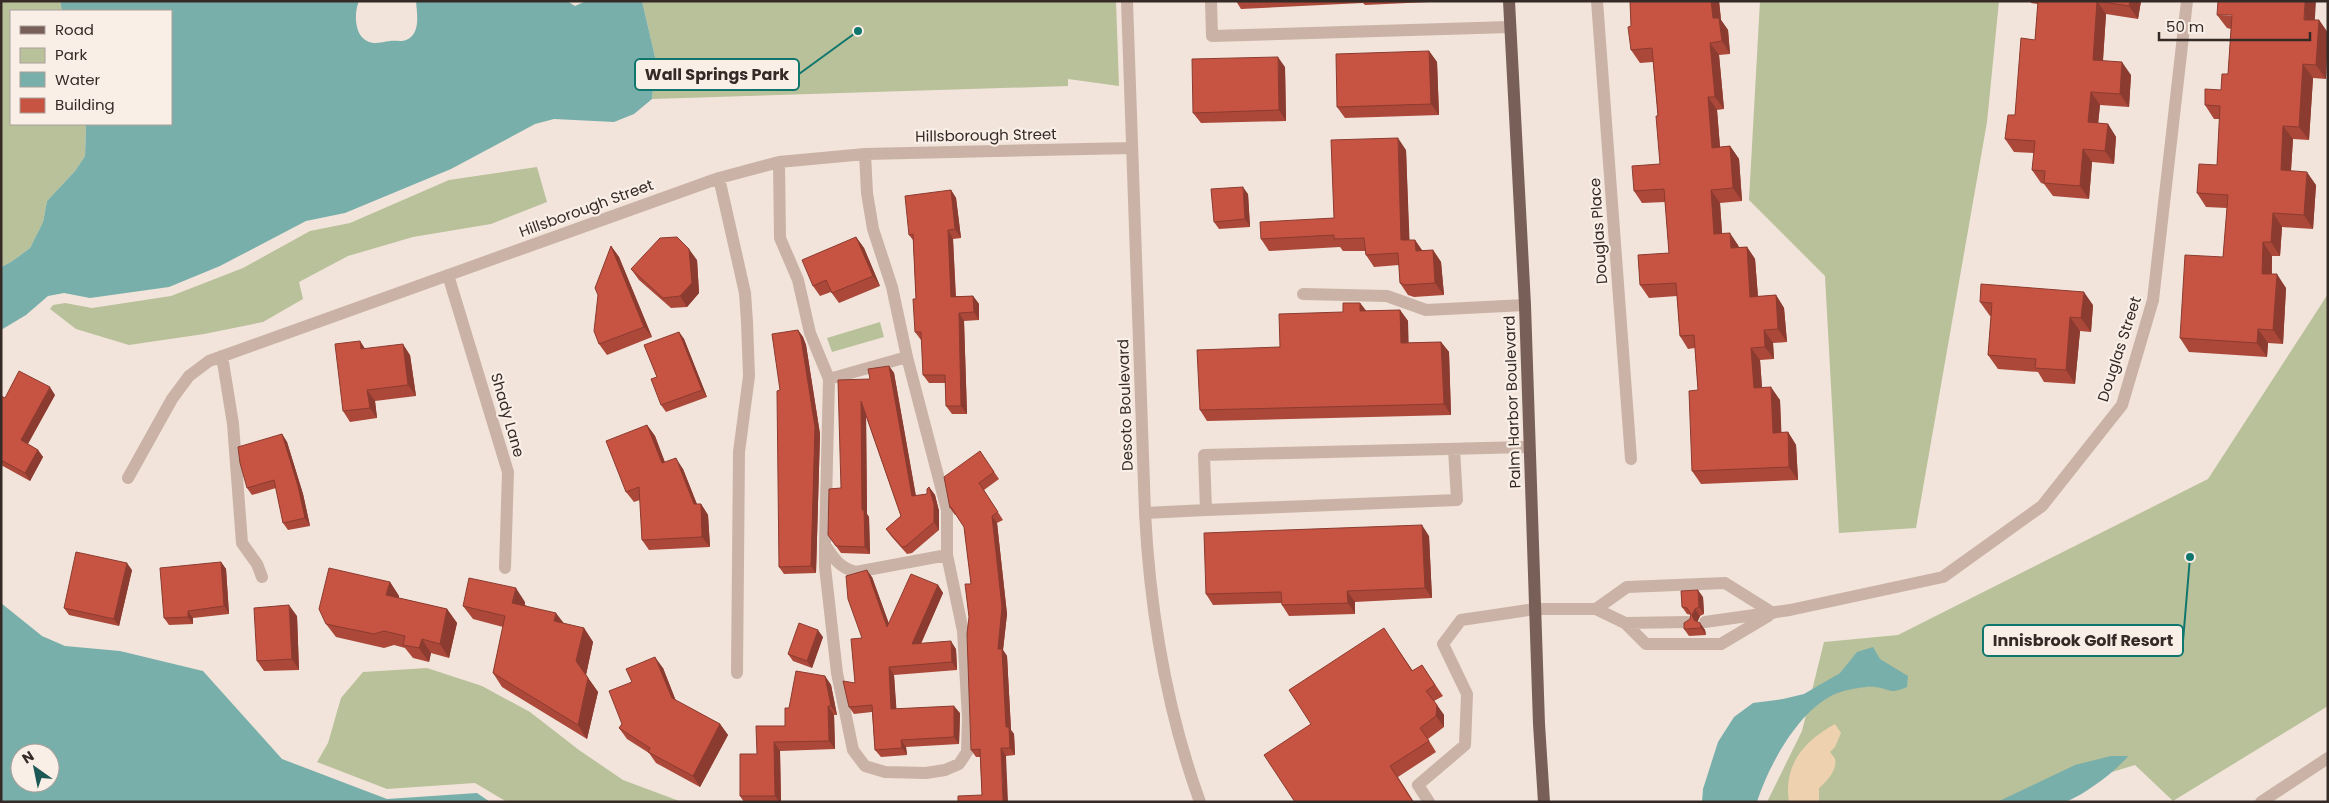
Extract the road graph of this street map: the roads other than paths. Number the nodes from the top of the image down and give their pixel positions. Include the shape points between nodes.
1 (1127, 1) edge
2 (1211, 1) edge
3 (1509, 1) edge
4 (1597, 1) edge
5 (2187, 1) edge
6 (1510, 27) junction
7 (1132, 148) junction
8 (865, 154) junction
9 (779, 162) junction
10 (719, 178) junction
11 (448, 276) junction
12 (1303, 294) dead end
13 (1525, 305) junction
14 (222, 356) junction
15 (907, 357) junction
16 (829, 379) junction
17 (1529, 447) junction
18 (1454, 449) junction
19 (1631, 459) dead end
20 (128, 478) dead end
21 (1206, 510) junction
22 (1145, 513) junction
23 (825, 545) junction
24 (946, 555) junction
25 (505, 568) dead end
26 (262, 577) dead end
27 (1535, 609) junction
28 (1596, 609) junction
29 (1773, 613) junction
30 (1688, 622) edge
31 (1705, 622) dead end
32 (1625, 623) junction
33 (738, 673) dead end
34 (2328, 758) edge
35 (1200, 802) edge
36 (1429, 802) edge
37 (1544, 802) edge
38 (2261, 802) edge

1 - 7 street, Desoto Boulevard
2 - 6 street via 1212,36
3 - 6 main road, Palm Harbor Boulevard
4 - 19 street, Douglas Place
5 - 29 street, Douglas Street via 2153,300 2122,405 2042,506 1943,577
6 - 13 main road, Palm Harbor Boulevard
7 - 8 street, Hillsborough Street
7 - 22 street, Desoto Boulevard
8 - 9 street, Hillsborough Street
8 - 15 street via 873,229 892,287
9 - 10 street, Hillsborough Street
9 - 16 street via 780,238 798,280 810,332
10 - 11 street, Hillsborough Street
10 - 33 street via 745,292 748,322 750,376 739,452
11 - 14 street, Hillsborough Street
11 - 25 street, Shady Lane via 508,472
12 - 13 street via 1387,296 1426,310
13 - 17 main road, Palm Harbor Boulevard
14 - 20 street, Hillsborough Street via 189,376 172,399
14 - 26 street via 233,424 242,543
15 - 16 street
15 - 24 street via 947,510
16 - 23 street
17 - 18 street
17 - 27 main road, Palm Harbor Boulevard
18 - 21 street via 1456,500
18 - 21 street via 1204,456
21 - 22 street
22 - 35 street, Desoto Boulevard via 1150,580 1160,644 1175,718
23 - 24 street via 835,561 856,572
23 - 24 street via 837,672 853,750 865,766 885,772 945,770 959,764 967,752 963,631
27 - 28 street
27 - 36 street via 1461,620 1443,644 1467,694 1464,745 1418,785
27 - 37 main road, Palm Harbor Boulevard
28 - 29 street via 1627,587 1725,582
28 - 32 street
29 - 31 street, Douglas Street
29 - 32 street via 1721,644 1646,644
30 - 32 street
34 - 38 street

